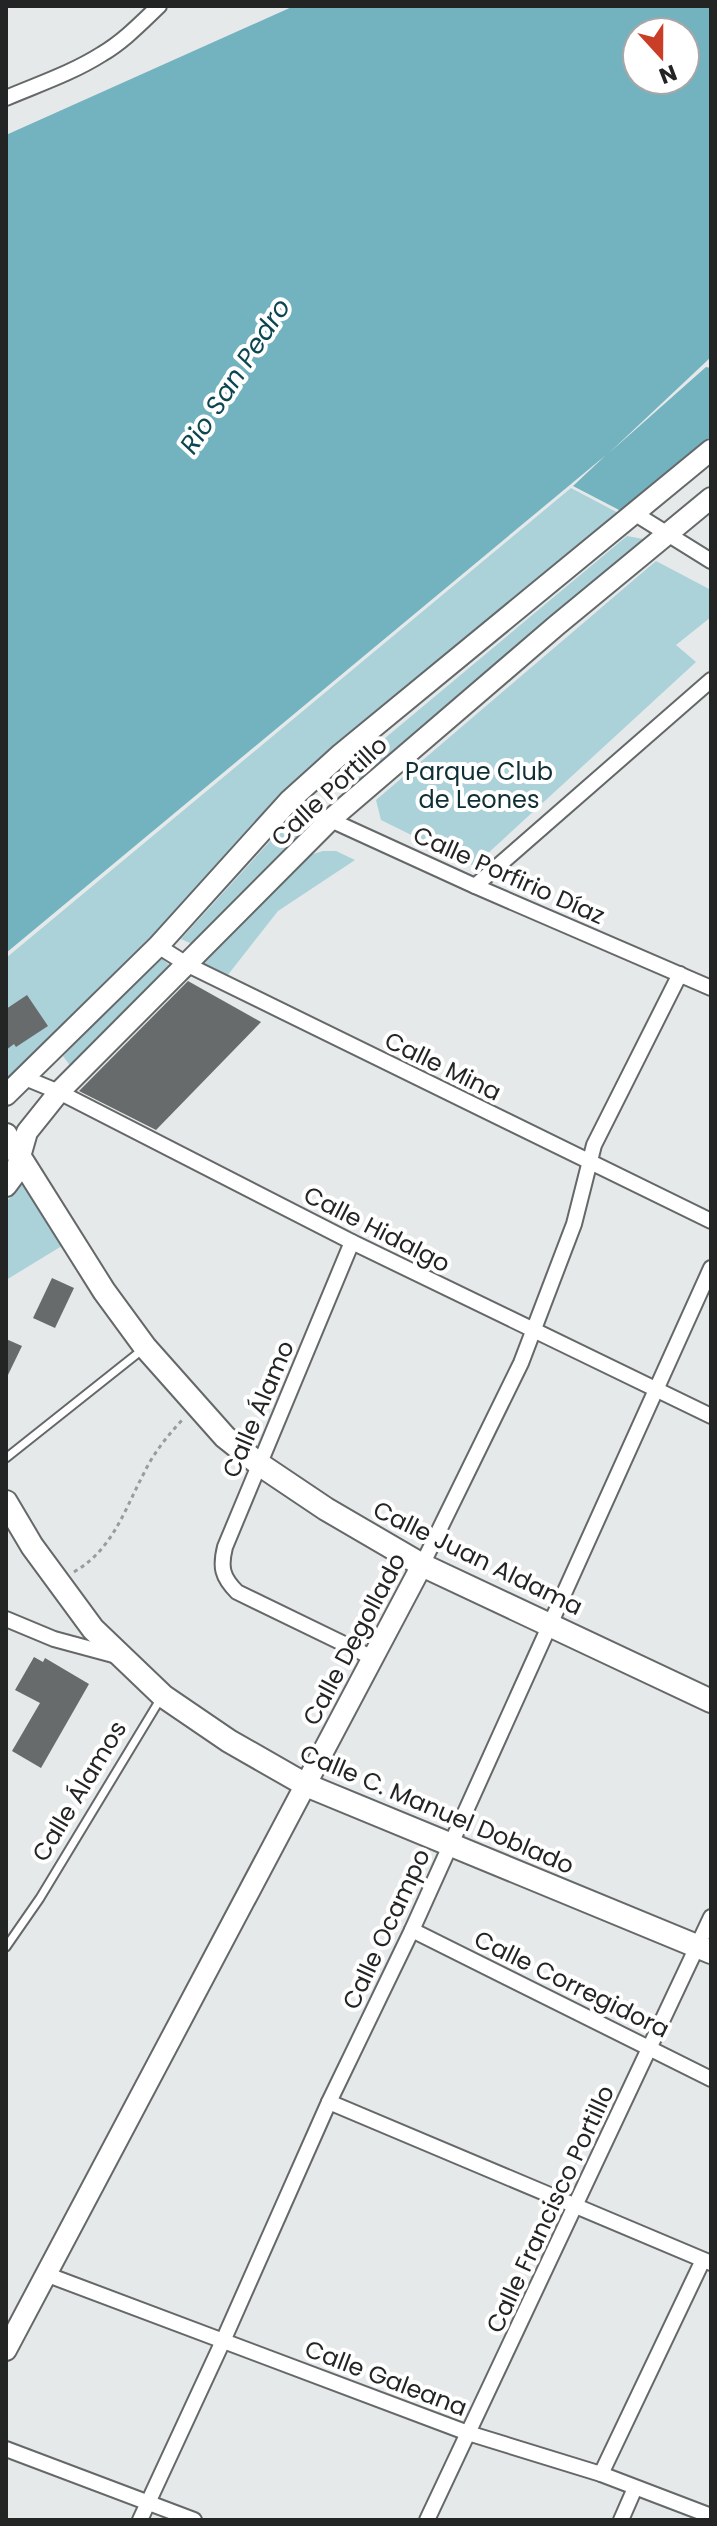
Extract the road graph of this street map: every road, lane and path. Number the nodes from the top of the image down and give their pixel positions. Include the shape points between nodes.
1 (159, 6) edge
2 (6, 98) edge
3 (711, 450) edge
4 (711, 498) edge
5 (634, 513) junction
6 (667, 535) junction
7 (711, 561) edge
8 (711, 680) edge
9 (289, 801) junction
10 (331, 819) junction
11 (475, 886) junction
12 (158, 946) junction
13 (188, 965) junction
14 (680, 974) junction
15 (711, 988) edge
16 (25, 1078) junction
17 (59, 1092) junction
18 (6, 1095) edge
19 (6, 1135) edge
20 (20, 1157) junction
21 (589, 1162) junction
22 (6, 1186) edge
23 (711, 1221) edge
24 (352, 1242) junction
25 (711, 1268) edge
26 (534, 1332) junction
27 (145, 1347) junction
28 (657, 1390) junction
29 (196, 1406) junction
30 (711, 1416) edge
31 (6, 1458) edge
32 (259, 1464) junction
33 (6, 1502) edge
34 (422, 1565) junction
35 (58, 1583) junction
36 (6, 1619) edge
37 (551, 1624) junction
38 (121, 1657) junction
39 (373, 1658) junction
40 (163, 1696) junction
41 (711, 1701) edge
42 (306, 1785) junction
43 (449, 1844) junction
44 (711, 1917) edge
45 (412, 1930) junction
46 (6, 1947) edge
47 (704, 1949) edge
48 (651, 2048) junction
49 (711, 2079) edge
50 (329, 2102) junction
51 (577, 2206) junction
52 (707, 2262) edge
53 (48, 2275) junction
54 (223, 2341) junction
55 (6, 2350) edge
56 (468, 2433) junction
57 (6, 2449) edge
58 (601, 2474) junction
59 (635, 2488) junction
60 (148, 2501) junction
61 (711, 2516) edge
62 (140, 2520) edge
63 (194, 2520) edge
64 (427, 2520) edge
65 (621, 2520) edge

1 - 2 street via 104,53
3 - 5 street, Calle Portillo
4 - 6 street, Calle Portillo
5 - 6 street
5 - 9 street, Calle Portillo
6 - 7 street
6 - 10 street, Calle Portillo
8 - 11 street
9 - 10 street, Calle Porfirio Díaz
9 - 12 street, Calle Portillo
10 - 11 street, Calle Porfirio Díaz
10 - 13 street, Calle Portillo
11 - 14 street, Calle Porfirio Díaz
12 - 13 street, Calle Mina
12 - 16 street, Calle Portillo
13 - 17 street, Calle Portillo
13 - 21 street, Calle Mina
14 - 15 street, Calle Porfirio Díaz
14 - 21 street, Calle Degollado
16 - 17 street, Calle Hidalgo
16 - 18 street, Calle Portillo
17 - 20 street, Calle Portillo via 27,1132
17 - 24 street, Calle Hidalgo
19 - 20 main road, Calle Juan Aldama
20 - 22 street, Calle Portillo
20 - 27 main road, Calle Juan Aldama
21 - 23 street, Calle Mina
21 - 26 street, Calle Degollado via 582,1201
24 - 26 street, Calle Hidalgo
24 - 32 street, Calle Álamo
25 - 28 street, Calle Ocampo
26 - 28 street, Calle Hidalgo
26 - 34 street, Calle Degollado
27 - 29 main road, Calle Juan Aldama
27 - 31 lane
28 - 30 street, Calle Hidalgo
28 - 37 street, Calle Ocampo
29 - 32 main road, Calle Juan Aldama
29 - 35 path via 145,1470 104,1549
32 - 34 main road, Calle Juan Aldama
32 - 39 street, Calle Álamo via 225,1547 222,1573 237,1592
33 - 35 main road, Calle C. Manuel Doblado
34 - 37 main road, Calle Juan Aldama
34 - 39 street, Calle Degollado
35 - 38 main road, Calle C. Manuel Doblado
36 - 38 street
37 - 41 main road, Calle Juan Aldama
37 - 43 street, Calle Ocampo
38 - 40 main road, Calle C. Manuel Doblado
39 - 42 street, Calle Degollado
40 - 42 main road, Calle C. Manuel Doblado
40 - 46 lane, Calle Álamos
42 - 43 main road, Calle C. Manuel Doblado
42 - 53 street, Calle Degollado
43 - 45 street, Calle Ocampo
43 - 47 main road, Calle C. Manuel Doblado
44 - 47 street, Calle Francisco Portillo
45 - 48 street, Calle Corregidora
45 - 50 street, Calle Ocampo
47 - 48 street, Calle Francisco Portillo
48 - 49 street, Calle Corregidora
48 - 51 street, Calle Francisco Portillo
50 - 51 street
50 - 54 street, Calle Ocampo
51 - 52 street
51 - 56 street, Calle Francisco Portillo
52 - 58 street
53 - 54 street, Calle Galeana
53 - 55 street, Calle Degollado
54 - 56 street, Calle Galeana
54 - 60 street, Calle Ocampo
56 - 58 street, Calle Galeana
56 - 64 street, Calle Francisco Portillo
57 - 60 street
58 - 59 street, Calle Galeana
59 - 61 street, Calle Galeana
59 - 65 street
60 - 62 street, Calle Ocampo
60 - 63 street

